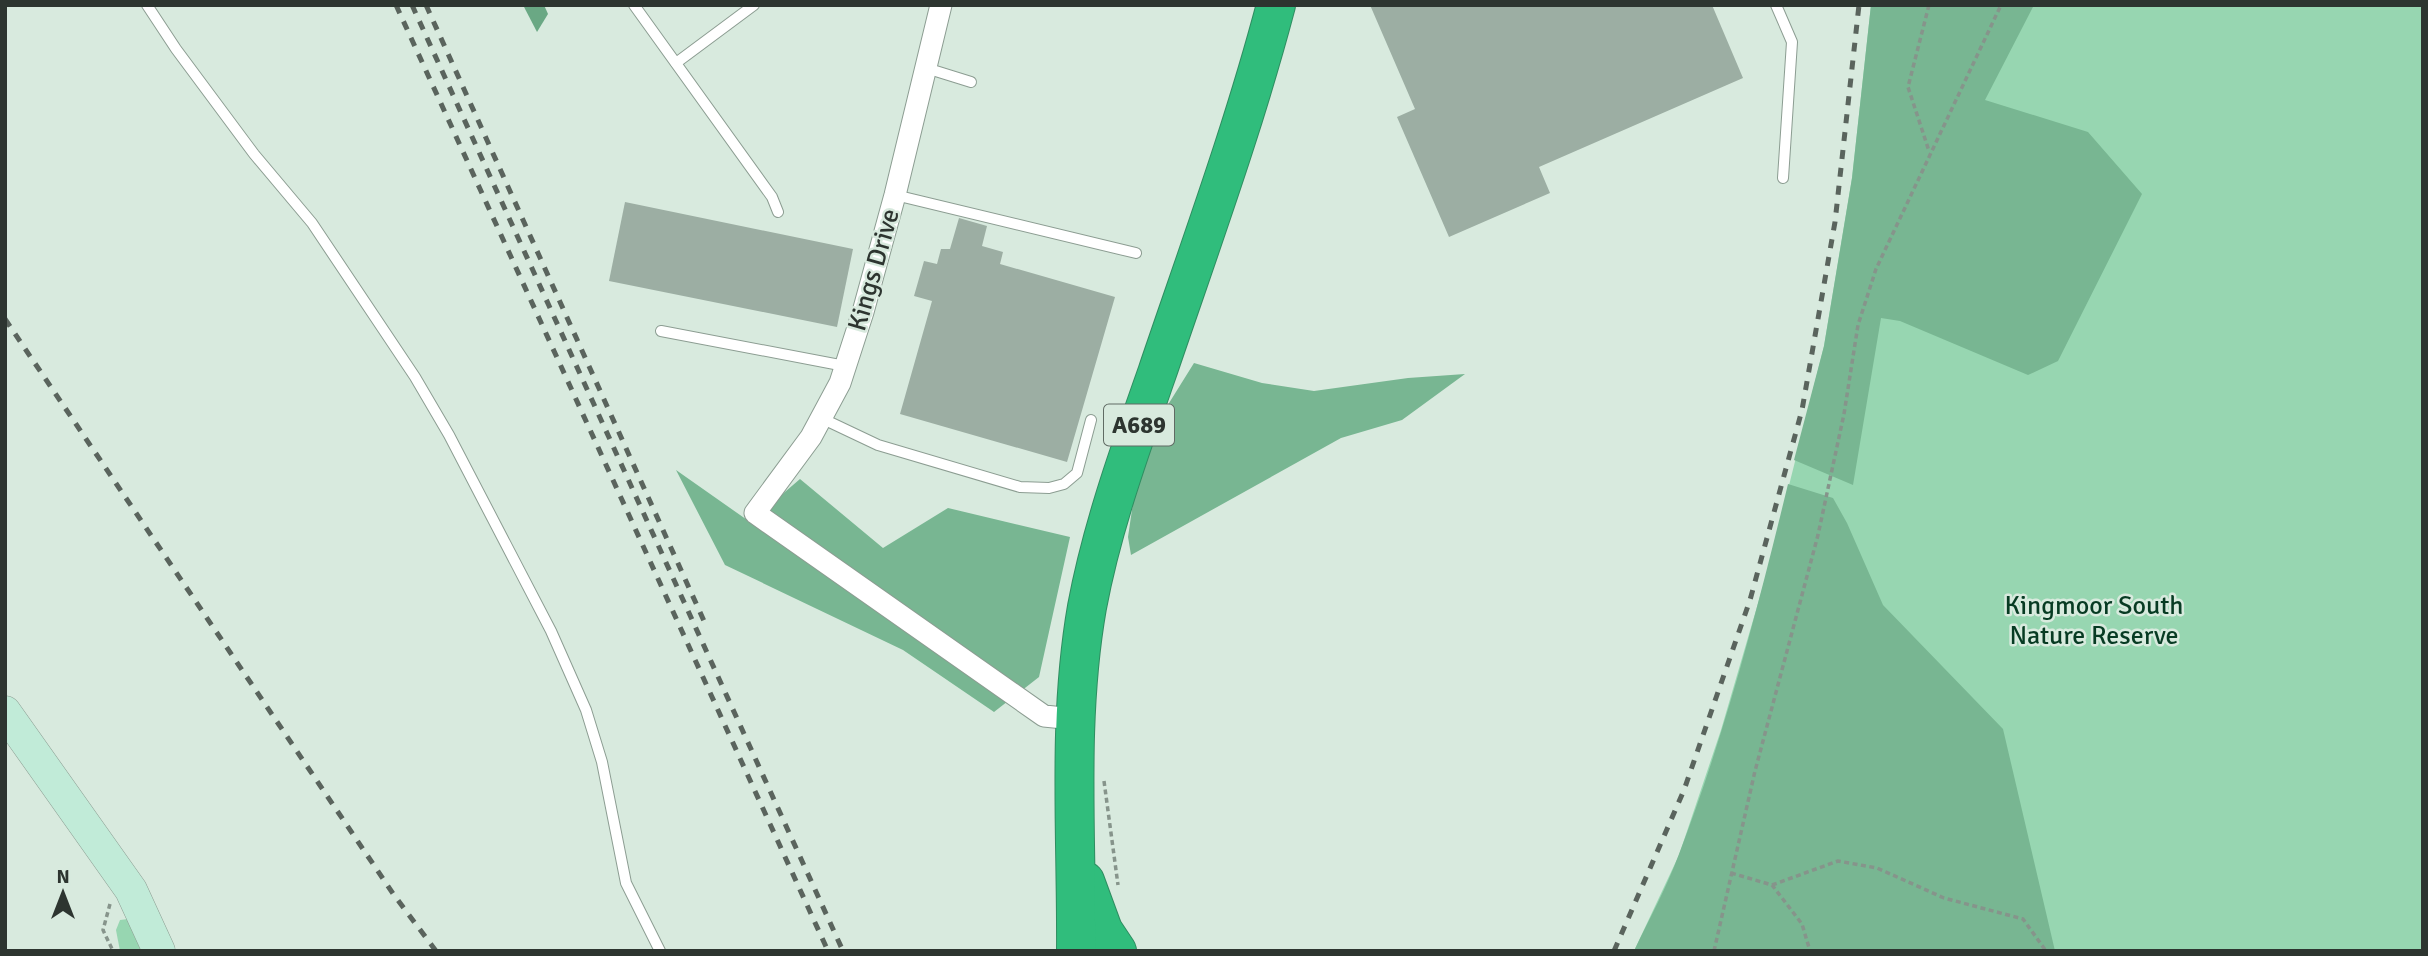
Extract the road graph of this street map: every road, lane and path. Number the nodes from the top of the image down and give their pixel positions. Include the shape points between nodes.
1 (147, 5) edge
2 (634, 5) edge
3 (754, 5) edge
4 (941, 5) edge
5 (1276, 5) edge
6 (1776, 5) edge
7 (1929, 5) edge
8 (2001, 5) edge
9 (676, 63) junction
10 (926, 68) junction
11 (971, 82) dead end
12 (1930, 153) junction
13 (1783, 178) dead end
14 (895, 195) junction
15 (778, 212) dead end
16 (1136, 253) dead end
17 (661, 331) dead end
18 (845, 366) junction
19 (821, 418) junction
20 (1091, 420) dead end
21 (5, 712) edge
22 (1074, 719) junction
23 (1104, 778) dead end
24 (1077, 859) junction
25 (1731, 873) junction
26 (1772, 885) junction
27 (131, 890) junction
28 (1120, 897) dead end
29 (113, 951) edge
30 (159, 951) edge
31 (660, 951) edge
32 (1076, 951) edge
33 (1117, 951) edge
34 (1714, 951) edge
35 (1810, 951) edge
36 (2046, 951) edge

1 - 31 lane via 254,154 312,223 449,435 551,631 586,710 602,762 626,883
2 - 9 lane
3 - 9 lane
4 - 10 street, Kings Drive
5 - 22 highway, A689 via 1102,546 1088,606
6 - 13 lane via 1792,42
7 - 12 path via 1908,87
8 - 12 path
9 - 15 lane via 772,197
10 - 11 lane
10 - 14 street, Kings Drive
12 - 25 path via 1876,269 1858,325 1818,535
14 - 16 lane
14 - 18 street, Kings Drive
17 - 18 lane
18 - 19 street, Kings Drive
19 - 20 lane via 878,445 1020,487 1049,488 1064,484 1077,473
19 - 22 street, Kings Drive via 755,513 1044,716
21 - 27 street
22 - 24 highway, A689
23 - 28 path
24 - 32 highway, A689
24 - 33 highway, A689 via 1103,930
25 - 26 path
25 - 34 path
26 - 35 path via 1802,924
26 - 36 path via 1838,860 1877,868 1944,898 2023,919
27 - 29 path via 111,902 103,930
27 - 30 street

